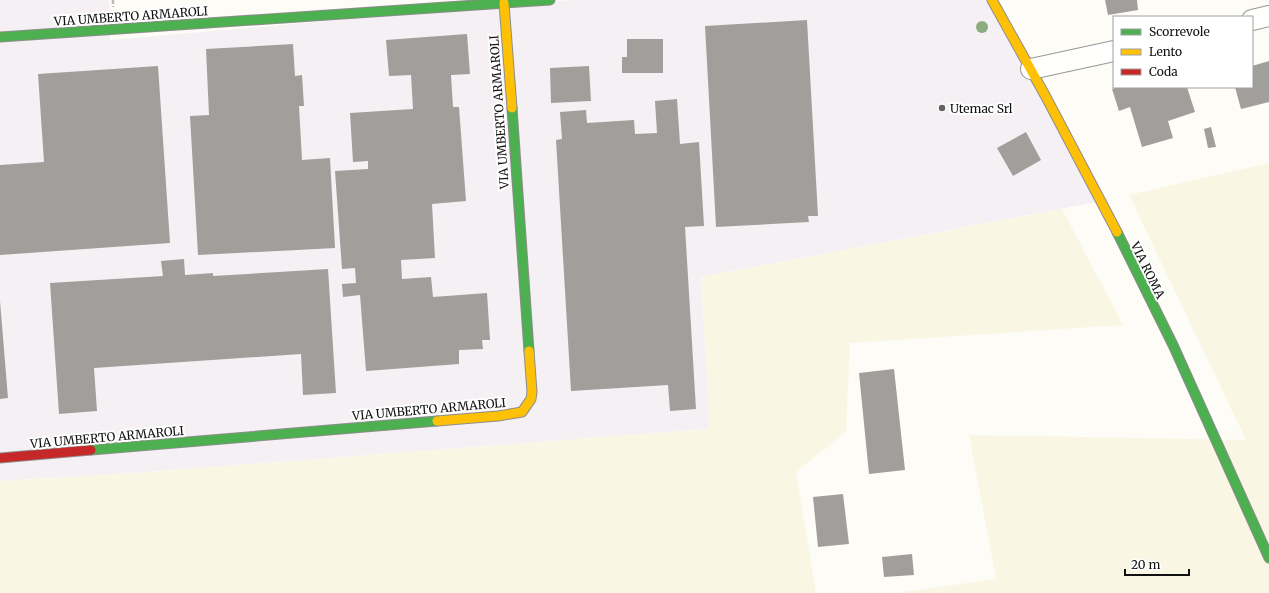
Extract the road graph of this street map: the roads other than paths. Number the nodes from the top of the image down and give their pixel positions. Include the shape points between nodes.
1 (550, 0) edge
2 (992, 0) edge
3 (504, 3) junction
4 (1269, 16) edge
5 (1253, 20) edge
6 (0, 37) edge
7 (1113, 51) edge
8 (1031, 69) junction
9 (0, 458) edge
10 (1269, 558) edge

1 - 3 street, VIA UMBERTO ARMAROLI
2 - 8 street, VIA ROMA
3 - 6 street, VIA UMBERTO ARMAROLI
3 - 9 street, VIA UMBERTO ARMAROLI via 532,392 531,399 522,412 491,417
4 - 5 street
7 - 8 street
8 - 10 street, VIA ROMA via 1117,233 1189,380

